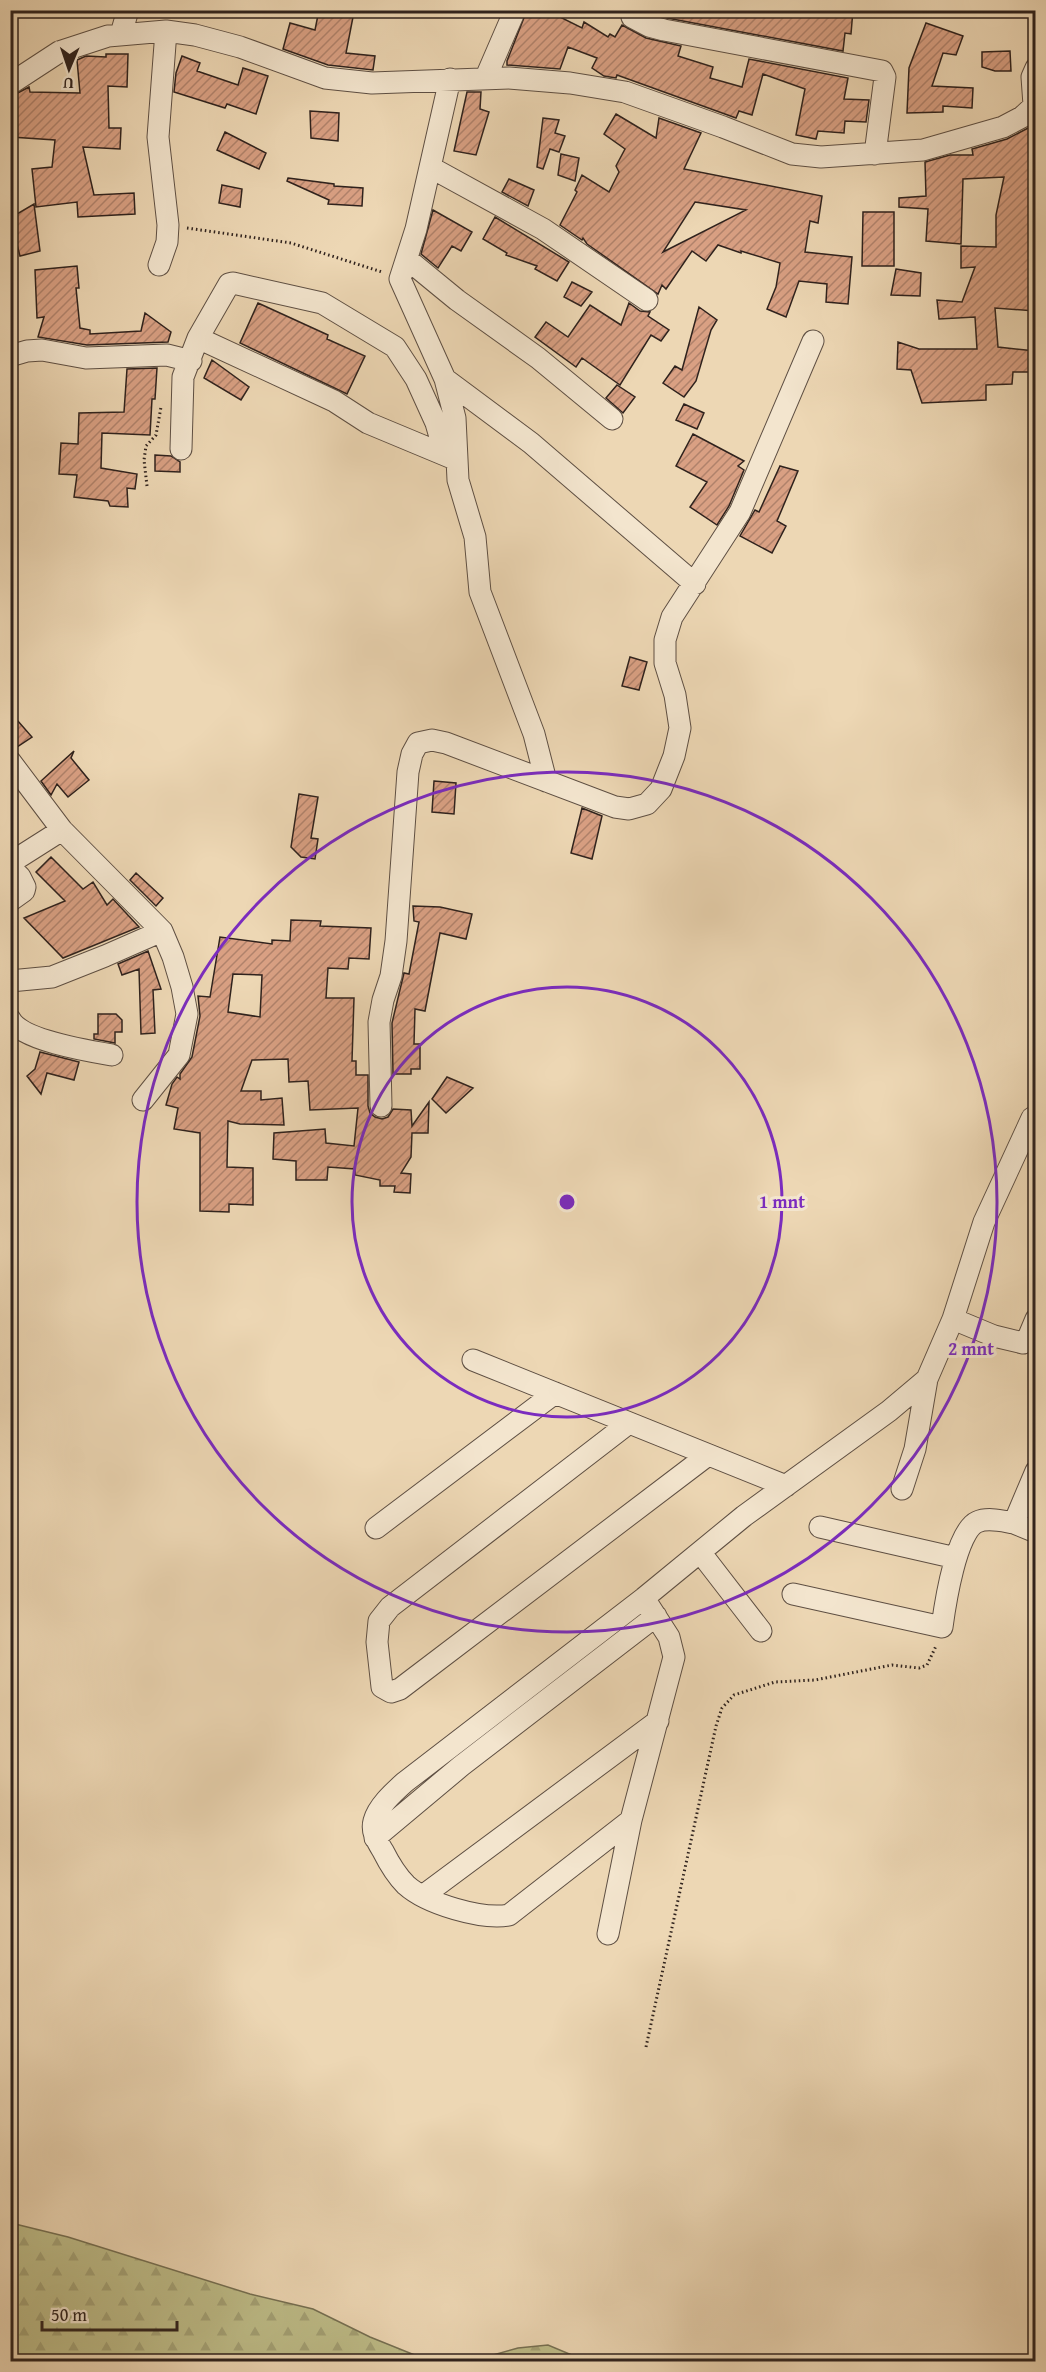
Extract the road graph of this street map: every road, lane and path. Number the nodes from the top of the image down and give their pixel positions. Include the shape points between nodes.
1 (128, 10) edge
2 (515, 10) edge
3 (629, 13) edge
4 (166, 31) junction
5 (121, 34) junction
6 (1035, 68) edge
7 (486, 77) junction
8 (450, 79) junction
9 (10, 84) edge
10 (1035, 105) edge
11 (875, 154) junction
12 (430, 167) junction
13 (168, 225) junction
14 (159, 266) dead end
15 (404, 269) junction
16 (647, 300) dead end
17 (198, 338) junction
18 (813, 341) dead end
19 (10, 356) edge
20 (191, 362) junction
21 (445, 379) junction
22 (161, 406) dead end
23 (612, 419) dead end
24 (181, 449) dead end
25 (450, 457) junction
26 (147, 486) dead end
27 (695, 584) junction
28 (10, 761) edge
29 (546, 781) junction
30 (62, 830) junction
31 (10, 865) edge
32 (10, 901) edge
33 (162, 931) junction
34 (10, 981) edge
35 (10, 1019) edge
36 (112, 1055) dead end
37 (143, 1100) dead end
38 (381, 1106) dead end
39 (1035, 1116) edge
40 (953, 1319) junction
41 (1035, 1319) edge
42 (473, 1359) dead end
43 (927, 1379) junction
44 (555, 1393) junction
45 (629, 1423) junction
46 (708, 1455) junction
47 (1035, 1471) edge
48 (786, 1486) junction
49 (902, 1489) dead end
50 (1014, 1523) junction
51 (820, 1527) dead end
52 (376, 1528) dead end
53 (1035, 1532) edge
54 (700, 1552) junction
55 (956, 1558) junction
56 (793, 1593) dead end
57 (644, 1598) junction
58 (656, 1616) junction
59 (942, 1627) junction
60 (761, 1631) dead end
61 (658, 1721) junction
62 (631, 1820) junction
63 (375, 1838) junction
64 (424, 1895) junction
65 (608, 1934) dead end
66 (646, 2047) dead end

1 - 5 street
2 - 7 street
3 - 11 street via 664,30 882,71 885,77
4 - 5 street
4 - 8 street via 240,47 325,78 372,83
4 - 13 street via 158,137
5 - 9 street via 59,52
6 - 10 street
7 - 8 street
7 - 11 street via 570,83 625,92 792,154
8 - 12 street
10 - 11 street via 1003,128 923,150
12 - 15 street
12 - 16 street via 543,229
13 - 14 street
13 - 15 path via 291,243
15 - 21 street
15 - 23 street via 457,300 538,358
17 - 20 street
17 - 25 street via 334,401 368,423
17 - 25 street via 229,284 322,303 395,347 416,379
18 - 27 street via 740,512
19 - 20 street via 42,350 86,358 167,355
20 - 24 street via 183,377
21 - 25 street via 455,418
21 - 27 street via 531,443
22 - 26 path via 156,435 146,446
25 - 29 street via 475,537 480,592 534,734
27 - 29 street via 672,617 664,640 665,663 680,728 661,789 647,804 629,809
28 - 30 street
29 - 38 street via 446,742 418,743 412,753 396,941 379,1023
30 - 31 street
30 - 33 street
31 - 32 street via 26,887
33 - 34 street via 52,976
33 - 37 street via 183,987 188,1014 179,1055
35 - 36 street via 22,1032
39 - 40 street via 984,1222
40 - 41 street via 1023,1343
40 - 43 street
42 - 44 street
43 - 48 street
43 - 49 street via 915,1449
44 - 45 street
44 - 52 street
45 - 46 street
45 - 46 street via 390,1607 379,1621 382,1688 391,1692 400,1689
46 - 48 street
47 - 50 street
48 - 54 street
50 - 53 street
50 - 55 street via 988,1519 974,1523
51 - 55 street
54 - 57 street
54 - 60 street
55 - 59 street
56 - 59 street
57 - 58 street
57 - 63 street via 405,1782 374,1819
58 - 61 street via 669,1637 674,1657
58 - 63 street via 461,1766
59 - 66 path via 927,1665 919,1668 892,1665 815,1680 775,1682 734,1695 722,1708
61 - 62 street
61 - 64 street
62 - 64 street via 510,1915 473,1913 437,1903
62 - 65 street
63 - 64 street via 407,1886

